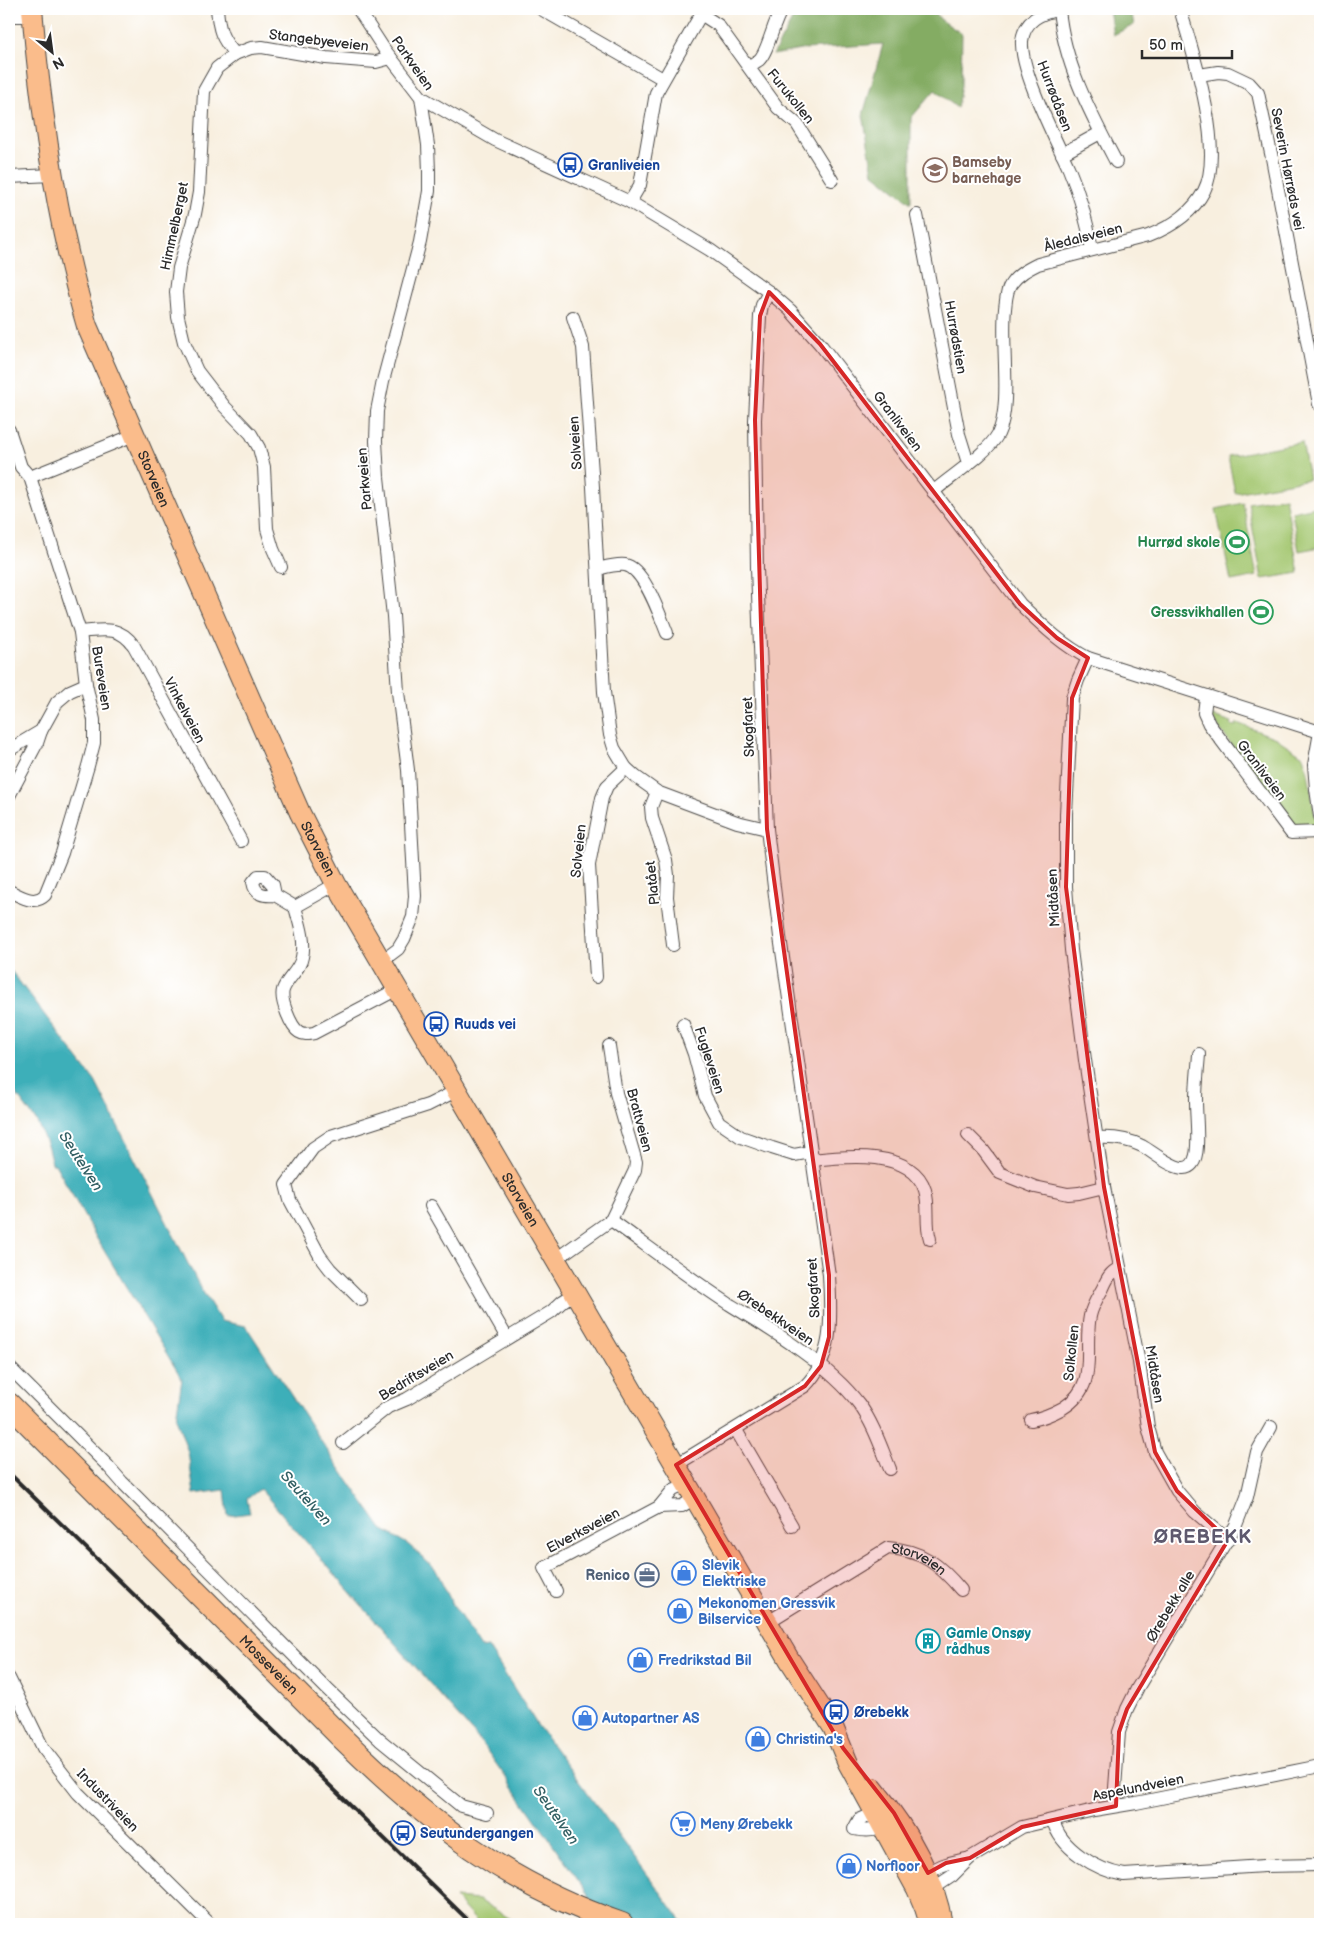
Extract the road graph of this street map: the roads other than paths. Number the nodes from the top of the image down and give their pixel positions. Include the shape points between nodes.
1 (217, 9) edge
2 (358, 9) edge
3 (541, 9) edge
4 (782, 9) edge
5 (1059, 9) edge
6 (1180, 9) edge
7 (702, 11) edge
8 (33, 12) edge
9 (9, 16) edge
10 (235, 54) junction
11 (391, 58) junction
12 (749, 66) junction
13 (1199, 75) junction
14 (664, 78) junction
15 (421, 97) junction
16 (1100, 133) junction
17 (1062, 154) junction
18 (1116, 162) dead end
19 (53, 175) junction
20 (9, 177) edge
21 (832, 180) dead end
22 (630, 202) junction
23 (917, 215) dead end
24 (1092, 249) junction
25 (769, 292) junction
26 (573, 316) dead end
27 (1318, 404) dead end
28 (9, 430) edge
29 (134, 435) junction
30 (968, 463) junction
31 (30, 477) junction
32 (933, 492) junction
33 (281, 567) dead end
34 (598, 569) junction
35 (80, 632) junction
36 (667, 633) dead end
37 (1088, 658) junction
38 (86, 684) junction
39 (1206, 697) junction
40 (41, 731) junction
41 (1320, 732) edge
42 (9, 750) edge
43 (626, 768) junction
44 (656, 792) junction
45 (9, 796) edge
46 (1320, 816) edge
47 (767, 829) junction
48 (1320, 832) edge
49 (240, 841) dead end
50 (336, 884) junction
51 (9, 891) edge
52 (275, 894) dead end
53 (295, 907) junction
54 (674, 945) dead end
55 (382, 961) junction
56 (596, 977) dead end
57 (388, 994) dead end
58 (683, 1024) dead end
59 (609, 1046) dead end
60 (1199, 1054) dead end
61 (458, 1090) junction
62 (968, 1135) dead end
63 (1097, 1138) junction
64 (812, 1156) junction
65 (1104, 1187) junction
66 (431, 1206) dead end
67 (611, 1220) junction
68 (930, 1240) dead end
69 (556, 1259) junction
70 (1120, 1268) junction
71 (579, 1297) junction
72 (361, 1300) dead end
73 (507, 1338) junction
74 (821, 1366) junction
75 (9, 1367) edge
76 (9, 1404) edge
77 (1031, 1420) dead end
78 (9, 1424) edge
79 (1270, 1428) dead end
80 (736, 1430) junction
81 (344, 1443) dead end
82 (676, 1466) junction
83 (890, 1469) dead end
84 (691, 1491) junction
85 (792, 1526) dead end
86 (1228, 1540) junction
87 (961, 1590) dead end
88 (556, 1591) dead end
89 (768, 1622) junction
90 (9, 1678) edge
91 (1320, 1766) edge
92 (1116, 1806) junction
93 (487, 1813) dead end
94 (1053, 1820) junction
95 (1320, 1865) edge
96 (926, 1883) junction
97 (552, 1904) junction
98 (210, 1924) edge
99 (582, 1924) edge
100 (622, 1924) edge
101 (930, 1924) edge
102 (942, 1924) edge

1 - 10 street via 223,40
2 - 11 street, Parkveien
3 - 14 street
4 - 12 street via 760,59
5 - 16 street, Hurrødåsen via 1066,48
5 - 17 street, Hurrødåsen via 1033,19 1022,41 1032,82
6 - 13 street, Åledalsveien
7 - 12 street, Furukollen via 718,25
7 - 14 street
8 - 9 street
8 - 19 main road, Storveien
10 - 11 street, Stangebyeveien via 262,47 326,58 376,62
10 - 33 street, Himmelberget via 217,68 204,91 199,192 179,268 176,292 178,317 184,342 197,371 251,434 259,448 264,467 267,529
11 - 15 street, Parkveien
12 - 21 street, Furukollen via 778,108 797,124
13 - 24 street, Åledalsveien via 1210,149 1209,175 1204,190 1194,206 1162,230
13 - 27 street, Severin Hørrøds vei via 1228,73 1249,83 1258,93
14 - 22 street via 656,93 640,185
15 - 22 street, Granliveien via 495,140
15 - 55 street, Parkveien via 428,145 429,191 420,242 383,381 376,441 408,770 415,896 413,917 404,940
16 - 17 street, Hurrødåsen
16 - 18 street, Hurrødåsen
17 - 24 street, Hurrødåsen via 1084,209
19 - 20 street
19 - 29 main road, Storveien via 87,326
22 - 25 street, Granliveien via 710,250
23 - 30 street, Hurrødstien via 959,434
24 - 30 street, Åledalsveien via 1038,264 1010,284 1003,328 1002,419 993,441
25 - 32 street, Granliveien via 820,344
25 - 47 street, Skogfaret via 760,316 755,420 757,578
26 - 34 street, Solveien via 583,347
28 - 31 street, Bureveien via 21,467
29 - 31 street
29 - 50 main road, Storveien via 300,813
30 - 32 street, Åledalsveien
31 - 35 street, Bureveien
32 - 37 street, Granliveien via 1020,604 1057,638
34 - 36 street via 624,565 637,573 654,601
34 - 43 street, Solveien via 607,721 614,748
35 - 38 street, Bureveien
35 - 49 street, Vinkelveien via 119,631 134,646
37 - 39 street, Granliveien
37 - 63 street, Midtåsen via 1072,698 1066,887 1071,950
38 - 40 street via 57,702
38 - 51 street, Bureveien via 94,720 94,744 58,866 41,899 32,901
39 - 41 street, Granliveien
39 - 48 street, Granliveien via 1204,713 1209,724 1290,833
40 - 42 street
40 - 45 street
41 - 46 street via 1314,765
43 - 44 street, Solveien
43 - 56 street, Solveien via 607,786 602,798 589,864
44 - 47 street, Solveien via 737,822
44 - 54 street, Platået via 651,807 652,818 666,860
47 - 64 street, Skogfaret
50 - 53 street
50 - 55 main road, Storveien
52 - 53 street
53 - 57 street via 303,956 283,991 283,1001 296,1030 301,1034 314,1033
55 - 61 main road, Storveien
58 - 64 street, Fugleveien via 705,1096 719,1122 741,1137 794,1155
59 - 67 street, Brattveien via 616,1094 636,1162
60 - 63 street via 1196,1100 1198,1147 1189,1166 1182,1169 1173,1167 1130,1142
61 - 69 main road, Storveien
61 - 72 street via 428,1105 330,1136 313,1148 286,1185 290,1200 320,1256
62 - 65 street via 1000,1173 1028,1184 1068,1194
63 - 65 street, Midtåsen
64 - 68 street via 851,1156 894,1162 914,1172 927,1198
64 - 74 street, Skogfaret via 828,1266 830,1304 829,1337
65 - 70 street, Midtåsen
66 - 73 street
67 - 69 street, Brattveien
67 - 74 street, Ørebekkveien
69 - 71 main road, Storveien
70 - 77 street, Solkollen via 1108,1277 1092,1308 1082,1390 1075,1400 1057,1411
70 - 86 street, Midtåsen via 1155,1452 1177,1491 1195,1512
71 - 73 street, Bedriftsveien via 567,1308 551,1312
71 - 82 main road, Storveien
73 - 81 street, Bedriftsveien via 388,1407
74 - 80 street, Skogfaret via 805,1386
74 - 83 street, Ørebekkveien via 858,1404 875,1432
75 - 93 street via 380,1740 461,1806
76 - 97 highway, Mosseveien via 394,1788 466,1846
78 - 97 highway, Mosseveien via 384,1798 429,1837 470,1866 512,1892
79 - 86 street, Ørebekk alle via 1257,1452 1243,1511
80 - 82 street, Skogfaret
80 - 85 street
82 - 84 main road, Storveien
84 - 88 street, Elverksveien via 682,1506 659,1507 544,1568
84 - 89 main road, Storveien
86 - 92 street, Ørebekk alle via 1127,1709 1119,1732
87 - 89 street, Storveien via 930,1560 901,1549 888,1548
89 - 96 main road, Storveien via 823,1708 843,1748
90 - 98 street, Industriveien via 44,1748 78,1793
91 - 92 street, Aspelundveien
92 - 94 street, Aspelundveien
94 - 95 street via 1062,1838 1093,1864 1124,1875
94 - 96 street, Aspelundveien via 1022,1828 970,1858 952,1876
96 - 101 main road, Storveien via 925,1908
96 - 102 main road, Storveien
97 - 99 highway
97 - 100 highway

